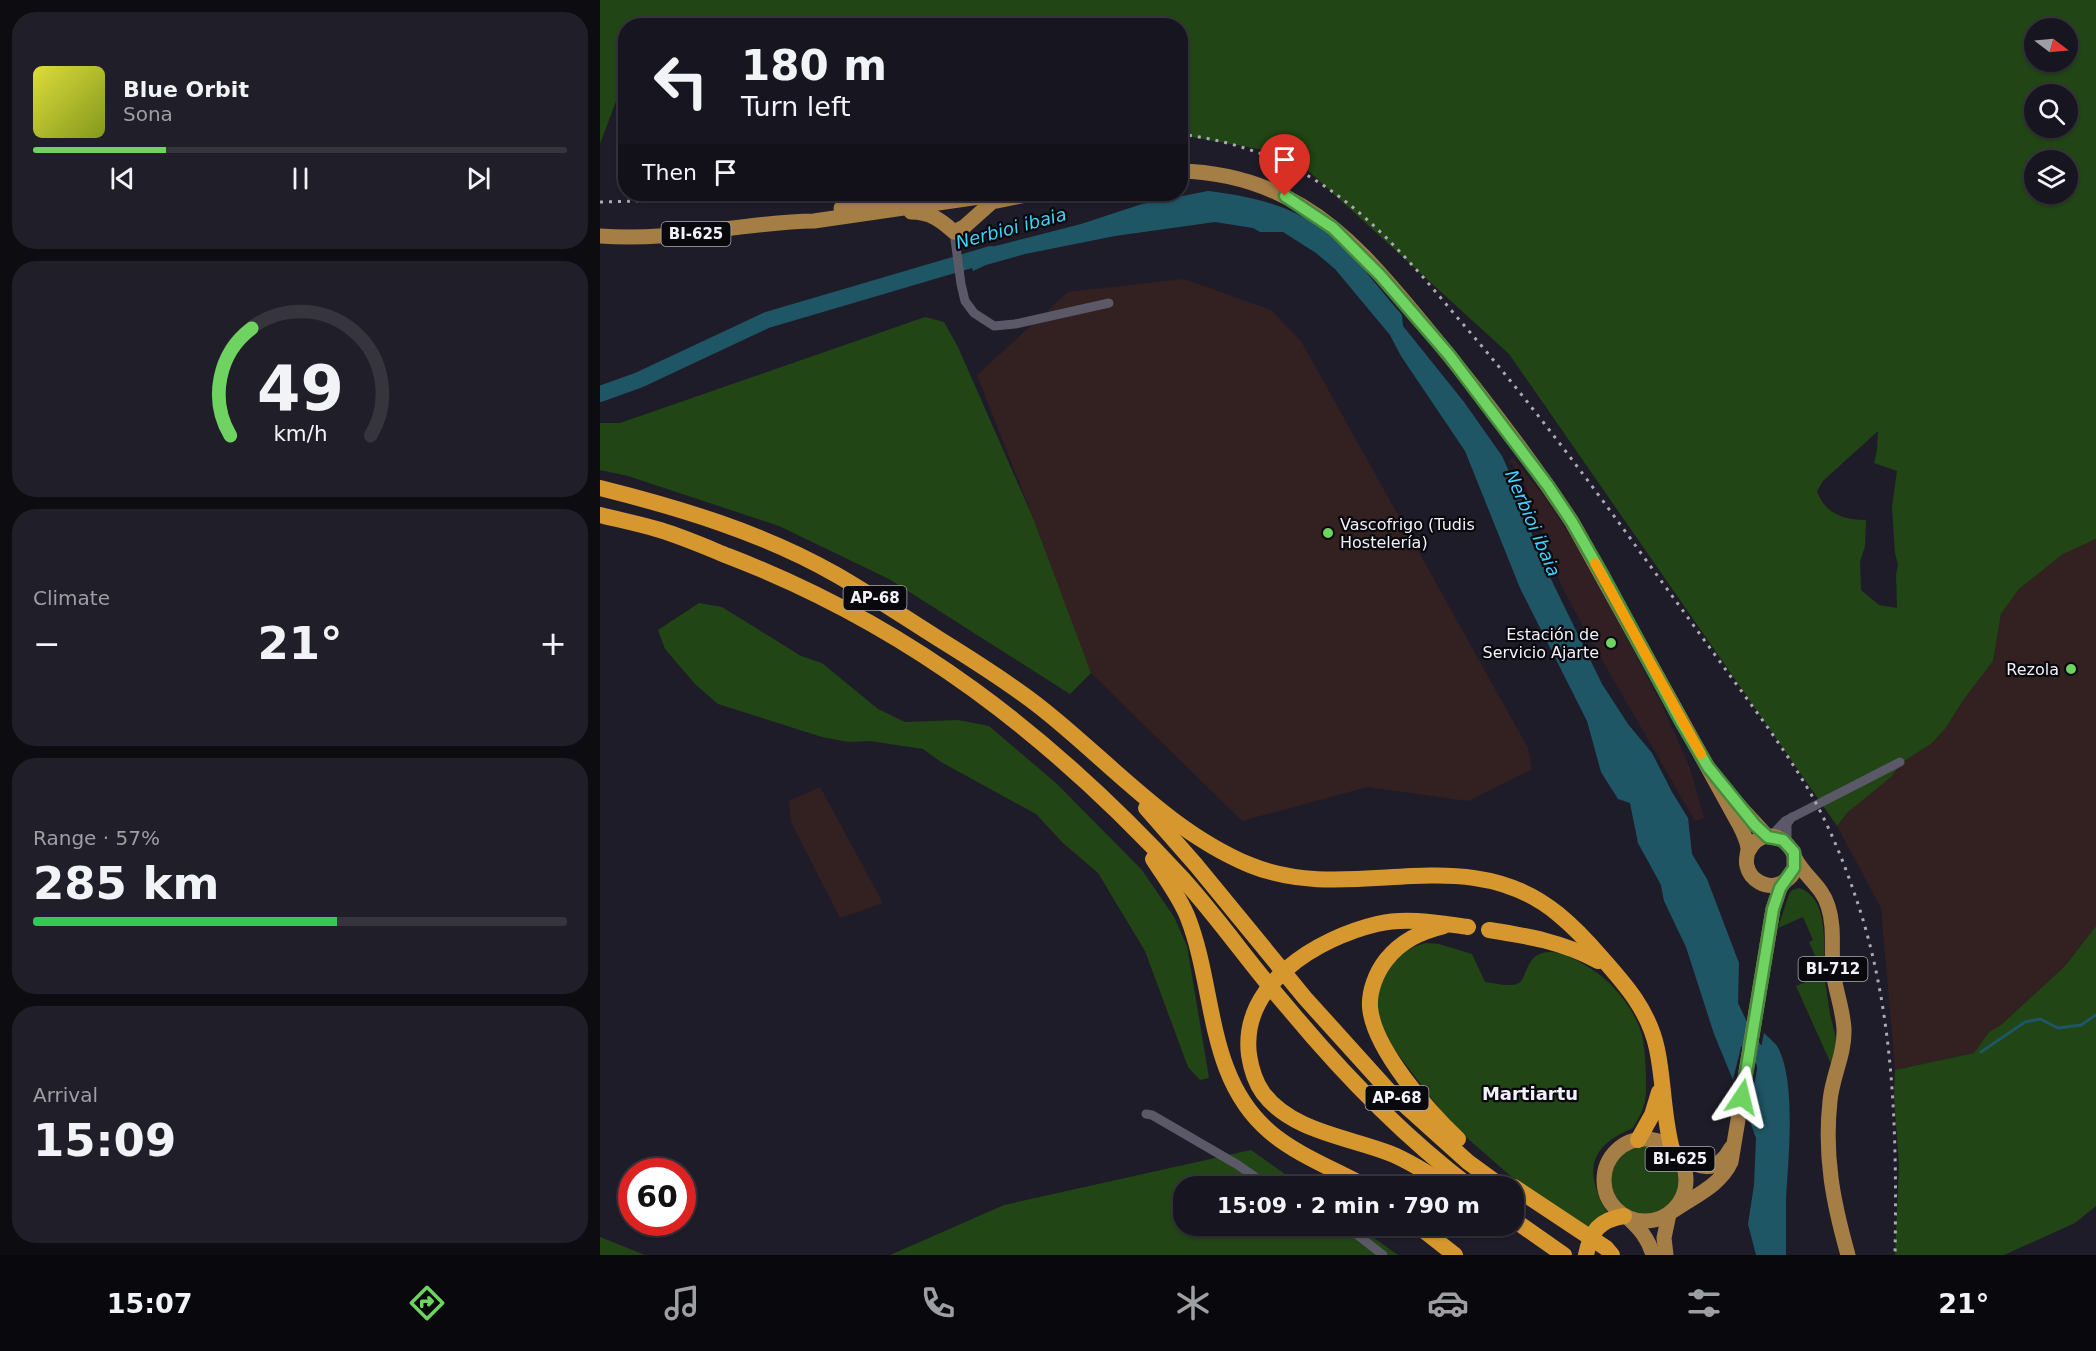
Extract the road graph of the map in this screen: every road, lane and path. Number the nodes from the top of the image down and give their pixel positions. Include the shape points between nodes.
1 (1188, 171) edge
2 (877, 201) edge
3 (886, 201) edge
4 (906, 201) edge
5 (938, 201) edge
6 (953, 201) edge
7 (959, 201) edge
8 (997, 201) edge
9 (840, 218) junction
10 (792, 222) junction
11 (968, 222) junction
12 (950, 228) junction
13 (600, 236) edge
14 (1109, 303) dead end
15 (600, 488) edge
16 (600, 515) edge
17 (1900, 762) dead end
18 (1708, 767) junction
19 (1115, 773) junction
20 (1794, 816) junction
21 (1133, 828) junction
22 (1769, 836) junction
23 (1787, 842) junction
24 (1748, 852) junction
25 (1795, 858) junction
26 (1754, 879) junction
27 (1787, 879) junction
28 (1812, 879) junction
29 (1489, 930) dead end
30 (1770, 935) junction
31 (1610, 967) junction
32 (1661, 1085) junction
33 (1146, 1114) dead end
34 (1735, 1137) junction
35 (1638, 1140) junction
36 (1675, 1153) junction
37 (1254, 1176) edge
38 (1347, 1176) edge
39 (1430, 1176) edge
40 (1457, 1176) edge
41 (1487, 1176) edge
42 (1500, 1176) edge
43 (1524, 1196) edge
44 (1524, 1201) edge
45 (1671, 1212) junction
46 (1626, 1217) junction
47 (1560, 1224) junction
48 (1524, 1229) edge
49 (1359, 1236) edge
50 (1431, 1236) edge
51 (1522, 1236) edge
52 (1547, 1250) edge
53 (1383, 1255) edge
54 (1455, 1255) edge
55 (1564, 1255) edge
56 (1586, 1255) edge
57 (1610, 1255) edge
58 (1653, 1255) edge
59 (1666, 1255) edge
60 (1848, 1255) edge

1 - 18 main road via 1245,181 1302,206 1341,236 1399,296 1449,355 1555,496
2 - 10 main road, BI-625 via 815,213
3 - 4 main road
5 - 9 main road
6 - 12 main road via 943,214
7 - 11 main road via 967,208
8 - 11 main road
9 - 10 main road
9 - 12 main road via 856,221 924,212
10 - 13 main road, BI-625 via 663,237
11 - 12 main road via 964,228
12 - 14 street via 965,301 974,313 994,326
15 - 19 highway, AP-68 via 672,506 776,545 833,573 995,674 1039,706
16 - 21 highway, AP-68 via 662,531 761,569 820,595 907,644 980,692 1037,737
17 - 20 street
18 - 22 main road via 1741,809
18 - 24 main road via 1743,833
19 - 31 highway via 1200,840 1264,870 1329,879 1458,876 1522,890 1560,915
19 - 41 highway, AP-68 via 1389,1091
20 - 22 street
20 - 23 street via 1788,824
21 - 38 highway via 1188,916 1221,1057 1240,1099 1279,1139
21 - 40 highway, AP-68 via 1183,880 1288,1009 1379,1109
22 - 23 main road
22 - 24 main road via 1757,841
23 - 25 main road
24 - 26 main road via 1747,866
25 - 27 main road
25 - 28 main road
26 - 27 main road via 1769,885
26 - 30 main road, BI-625 via 1768,908
27 - 28 main road
27 - 30 main road, BI-625 via 1773,909
28 - 60 main road, BI-712 via 1826,900 1831,918 1833,975 1844,1029 1831,1092 1828,1149 1832,1193
29 - 31 highway via 1554,942
30 - 34 main road, BI-625
31 - 32 highway via 1632,991 1651,1028
32 - 35 highway via 1652,1115
32 - 36 highway
33 - 37 street
34 - 36 main road, BI-625 via 1726,1157 1711,1167 1696,1165
34 - 45 main road, BI-625 via 1725,1174
35 - 36 main road, BI-625 via 1656,1141
35 - 46 main road, BI-625 via 1620,1148 1605,1173 1610,1202
36 - 45 main road, BI-625 via 1683,1165 1686,1185
39 - 42 highway via 1390,1153 1291,1117 1262,1092 1251,1069 1247,1042 1250,1023 1278,976 1331,940 1379,923 1411,920 1464,927 1444,926 1402,943 1375,979 1370,997 1372,1018 1387,1052 1425,1104 1468,1150
43 - 47 highway
44 - 47 highway
45 - 46 main road, BI-625 via 1649,1221
45 - 59 main road, BI-625 via 1664,1238
46 - 56 highway via 1606,1220 1600,1225
46 - 58 main road, BI-625 via 1641,1231
47 - 57 highway via 1606,1248
48 - 52 highway
49 - 53 street
50 - 54 highway
51 - 52 highway
52 - 55 highway

